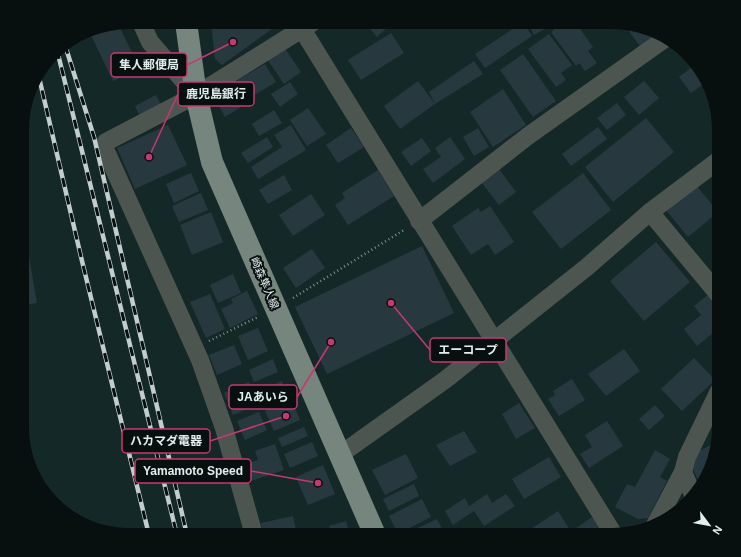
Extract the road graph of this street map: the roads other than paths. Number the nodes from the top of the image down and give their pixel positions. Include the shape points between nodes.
1 (144, 29) edge
2 (187, 29) edge
3 (301, 29) edge
4 (309, 29) edge
5 (661, 42) edge
6 (196, 95) junction
7 (712, 165) edge
8 (650, 212) junction
9 (419, 221) junction
10 (712, 286) edge
11 (493, 341) junction
12 (712, 405) edge
13 (341, 454) junction
14 (683, 472) junction
15 (691, 489) edge
16 (660, 516) edge
17 (252, 528) edge
18 (372, 528) edge
19 (610, 528) edge

1 - 6 street via 150,42
2 - 6 main road, 崎森隼人線
3 - 6 street
4 - 9 street
5 - 9 street via 528,136
6 - 13 main road, 崎森隼人線 via 212,162
6 - 17 street via 106,142 105,149 194,349 224,428
7 - 8 street
8 - 10 street
8 - 11 street
9 - 11 street
11 - 13 street via 445,380
11 - 19 street
12 - 14 street via 687,457
13 - 18 main road, 崎森隼人線
14 - 15 street
14 - 16 street

